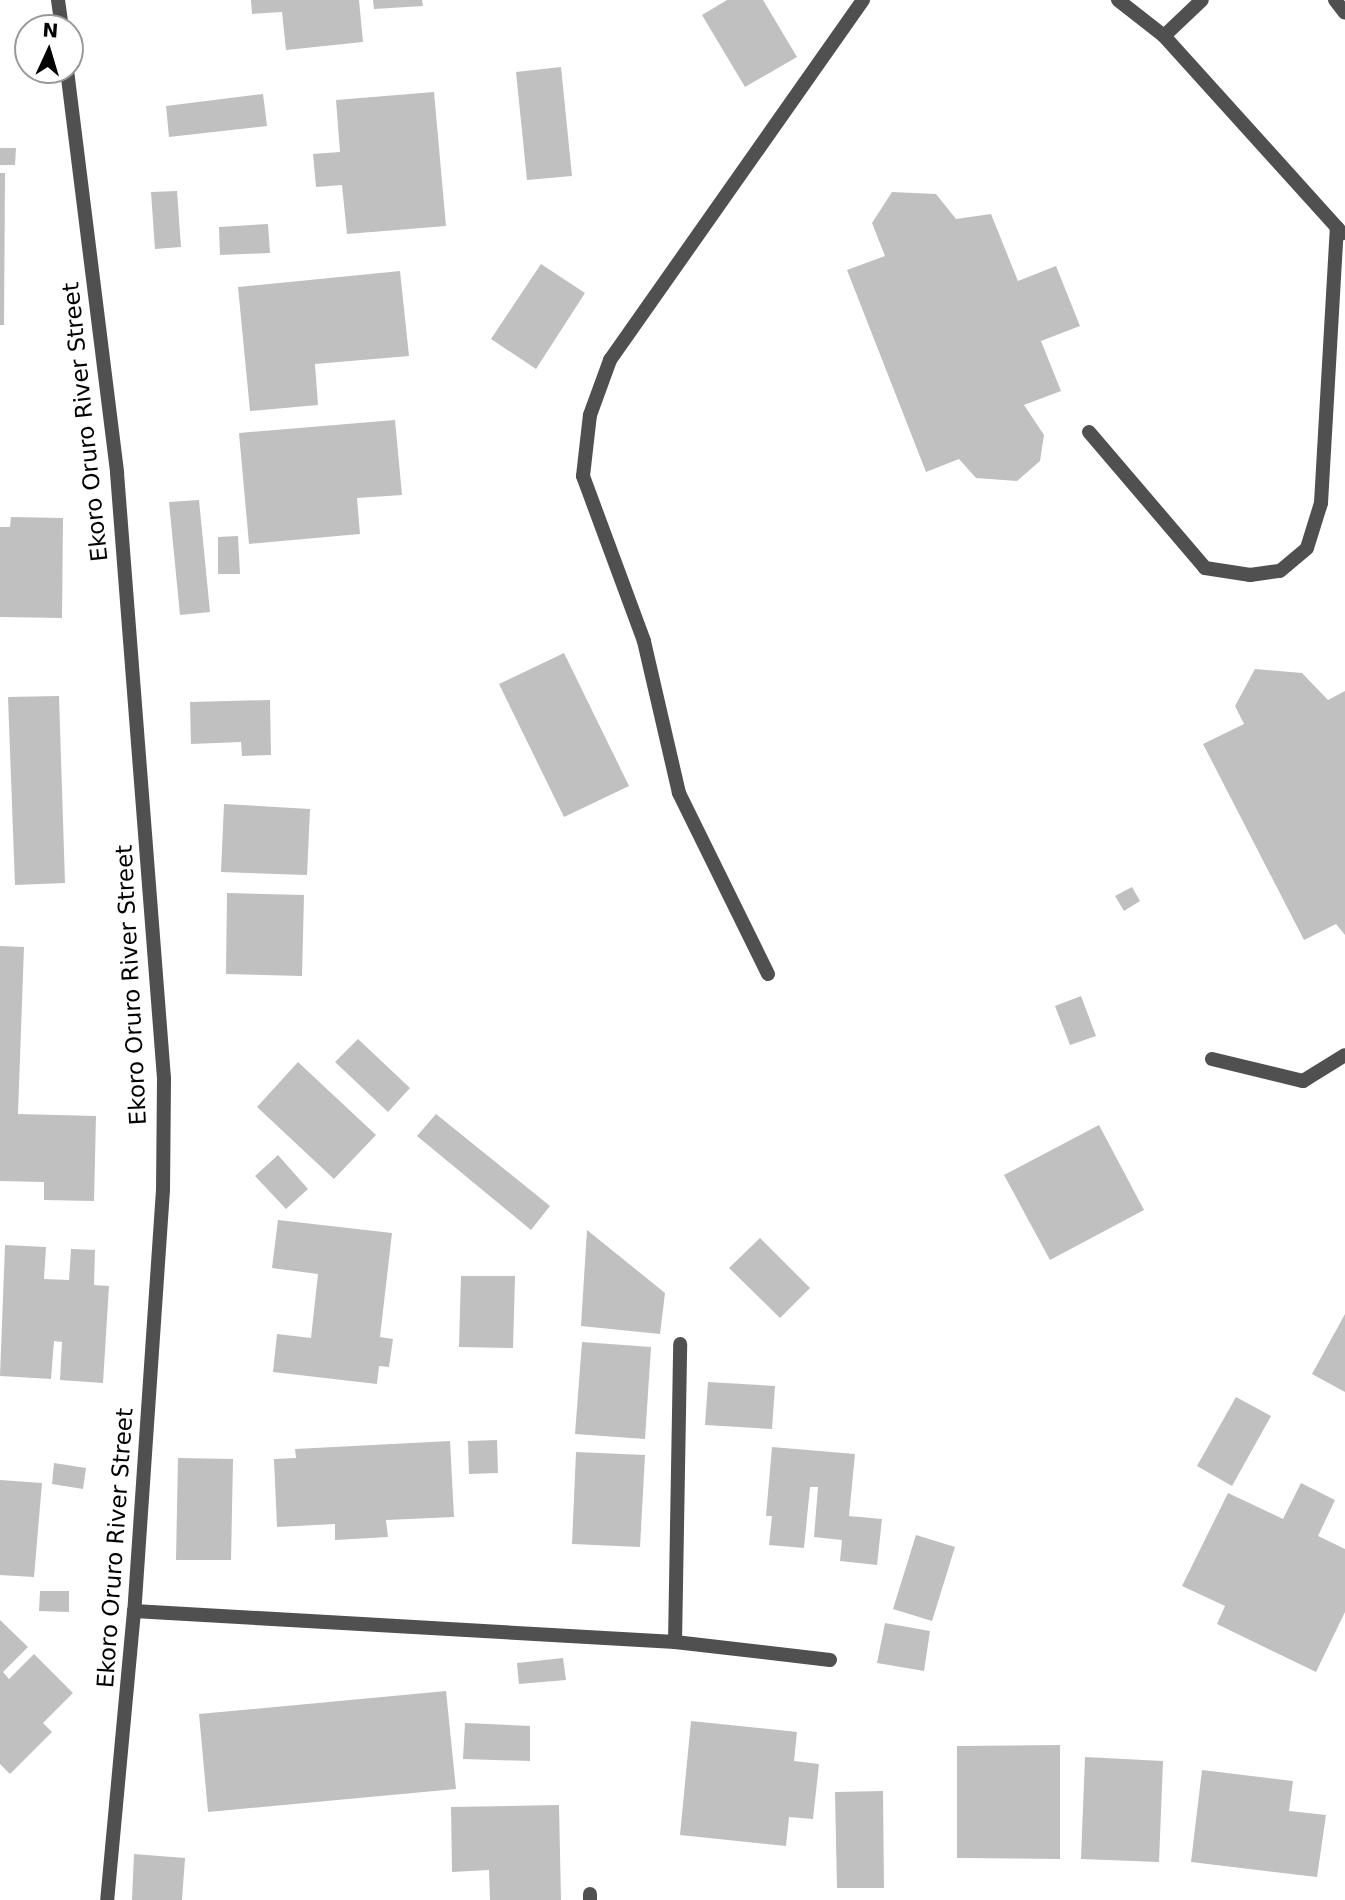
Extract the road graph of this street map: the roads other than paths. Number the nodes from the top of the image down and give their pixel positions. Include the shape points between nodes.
1 (863, 0) edge
2 (1118, 0) edge
3 (1202, 0) edge
4 (1335, 0) edge
5 (1345, 13) edge
6 (1164, 36) junction
7 (69, 84) edge
8 (1341, 232) edge
9 (1089, 432) dead end
10 (768, 974) dead end
11 (1345, 1055) edge
12 (1212, 1059) dead end
13 (680, 1344) dead end
14 (134, 1611) junction
15 (675, 1642) junction
16 (830, 1660) dead end
17 (107, 1900) edge

1 - 10 street via 610,360 590,415 583,476 644,641 679,793
2 - 6 street
3 - 6 street
4 - 5 street
6 - 8 street
7 - 14 street, Ekoro Oruro River Street via 117,473 164,1078 163,1190
8 - 9 street via 1321,503 1307,548 1280,571 1250,575 1205,568
11 - 12 street via 1303,1081
13 - 15 street
14 - 15 street
14 - 17 street, Ekoro Oruro River Street
15 - 16 street

